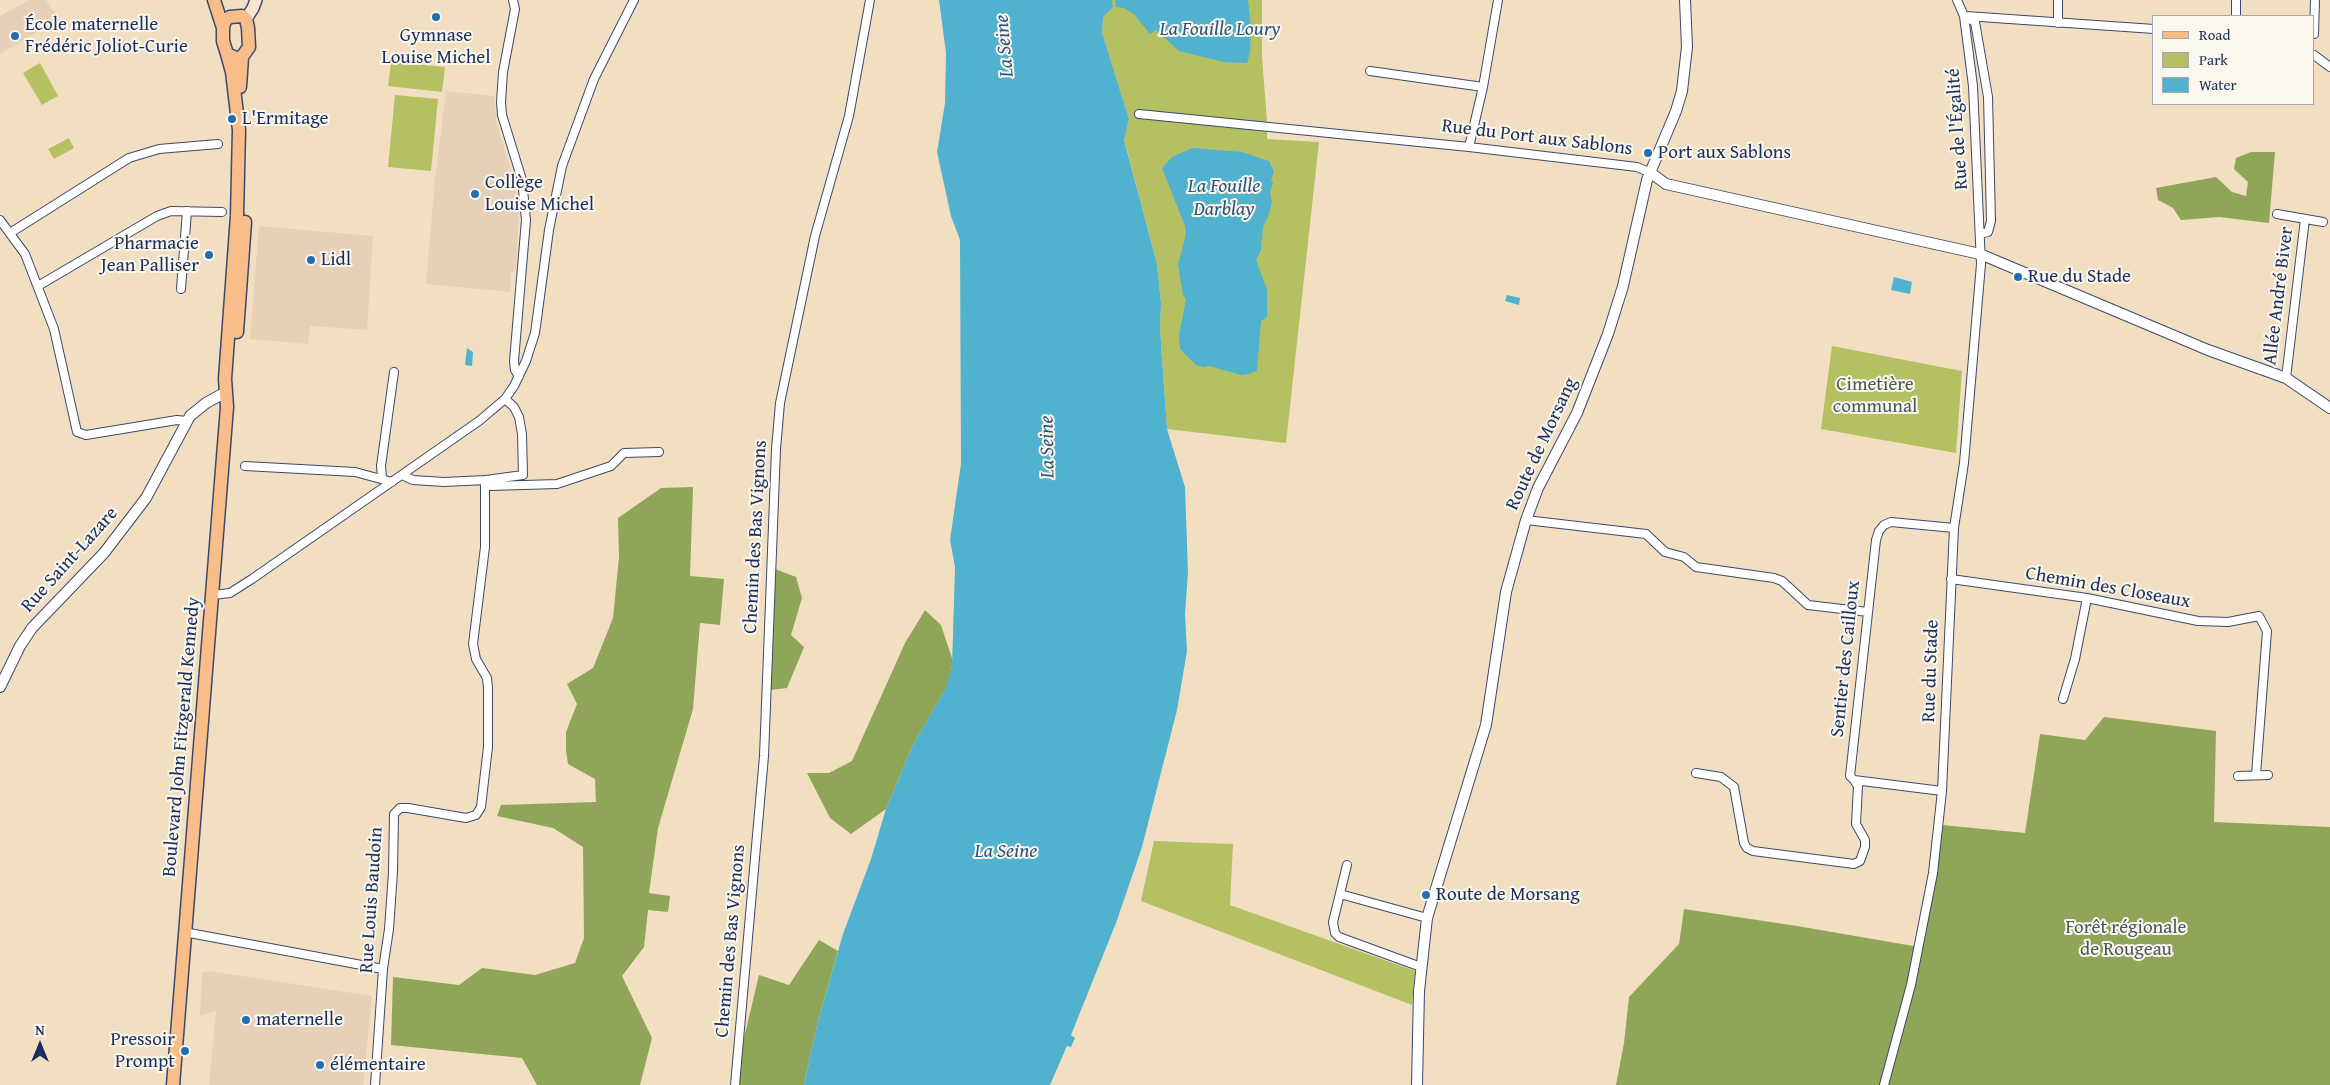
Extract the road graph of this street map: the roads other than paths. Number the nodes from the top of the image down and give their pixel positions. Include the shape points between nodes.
1 (214, 0) edge
2 (223, 0) edge
3 (256, 0) edge
4 (513, 0) edge
5 (634, 0) edge
6 (870, 0) edge
7 (1498, 0) edge
8 (1685, 0) edge
9 (2058, 0) edge
10 (2236, 0) edge
11 (2315, 0) edge
12 (1959, 1) edge
13 (2236, 15) edge
14 (2315, 15) edge
15 (1964, 16) junction
16 (246, 19) junction
17 (2058, 23) junction
18 (224, 24) junction
19 (2152, 29) edge
20 (227, 54) junction
21 (2315, 56) edge
22 (242, 57) junction
23 (2330, 67) edge
24 (1370, 71) dead end
25 (1483, 87) junction
26 (1139, 114) dead end
27 (218, 144) dead end
28 (1469, 147) junction
29 (1651, 173) junction
30 (187, 211) junction
31 (222, 212) dead end
32 (2277, 214) dead end
33 (2305, 219) junction
34 (2323, 222) dead end
35 (1, 224) edge
36 (10, 232) junction
37 (1980, 234) junction
38 (1980, 254) junction
39 (38, 286) junction
40 (181, 289) dead end
41 (394, 372) dead end
42 (519, 376) junction
43 (2286, 378) junction
44 (226, 392) junction
45 (505, 399) junction
46 (2330, 408) edge
47 (187, 421) junction
48 (658, 452) dead end
49 (245, 466) dead end
50 (402, 475) junction
51 (382, 478) junction
52 (485, 480) junction
53 (392, 482) junction
54 (1526, 520) junction
55 (1954, 528) junction
56 (1951, 580) junction
57 (213, 594) junction
58 (2087, 598) junction
59 (1868, 612) junction
60 (0, 687) edge
61 (2062, 699) dead end
62 (1696, 773) dead end
63 (2268, 775) dead end
64 (2238, 776) dead end
65 (2256, 776) junction
66 (1854, 780) junction
67 (1942, 791) junction
68 (1347, 866) dead end
69 (1340, 894) junction
70 (1428, 918) junction
71 (184, 932) junction
72 (1421, 967) junction
73 (383, 969) junction
74 (173, 1085) edge
75 (374, 1085) edge
76 (735, 1085) edge
77 (1417, 1085) edge
78 (1884, 1085) edge

1 - 18 main road
2 - 18 main road
3 - 16 main road
4 - 42 street via 501,102 504,123 522,180 526,220 514,361
5 - 42 street via 594,79 562,166 549,230 535,333
6 - 76 street, Chemin des Bas Vignons via 849,116 815,236 780,403 764,756
7 - 25 street
8 - 29 street, Route de Morsang via 1686,47 1682,91
9 - 17 street
10 - 13 street
11 - 14 street
12 - 15 street, Rue de l'Égalité
15 - 17 street
15 - 37 street, Rue de l'Égalité via 1973,86
15 - 37 street via 1975,22 1988,97 1991,221 1988,232
16 - 18 main road via 236,16
16 - 22 main road, Boulevard John Fitzgerald Kennedy via 249,47
17 - 19 street
18 - 20 main road, Boulevard John Fitzgerald Kennedy via 223,41
20 - 22 main road
20 - 44 main road, Boulevard John Fitzgerald Kennedy via 237,115 239,156
21 - 23 street
22 - 44 main road, Boulevard John Fitzgerald Kennedy via 239,84 247,142 245,221 234,379
24 - 25 street
25 - 28 street
26 - 28 street, Rue du Port aux Sablons
27 - 36 street via 159,150 129,158
28 - 29 street, Rue du Port aux Sablons via 1637,167
29 - 38 street, Rue du Port aux Sablons via 1666,184
29 - 54 street, Route de Morsang via 1646,180 1623,286 1608,334 1577,412 1538,488
30 - 31 street
30 - 39 street via 171,211 156,216
30 - 40 street
32 - 33 street, Allée André Biver
33 - 34 street, Allée André Biver
33 - 43 street, Allée André Biver
35 - 36 street
36 - 39 street via 25,254
37 - 38 street, Rue de l'Égalité
38 - 43 street, Rue du Port aux Sablons via 2208,350
38 - 55 street, Rue du Stade via 1964,464
39 - 47 street via 54,329 77,432 86,435
41 - 51 street
42 - 45 street
43 - 46 street, Rue du Port aux Sablons
44 - 47 street, Rue Saint-Lazare via 206,403
44 - 57 main road, Boulevard John Fitzgerald Kennedy
45 - 50 street
45 - 52 street via 519,417 523,475
47 - 60 street, Rue Saint-Lazare via 146,498 104,553 32,628
48 - 52 street via 624,453 611,466 557,484 491,486
49 - 51 street via 332,470
50 - 52 street via 428,481
50 - 53 street
51 - 53 street
52 - 73 street, Rue Louis Baudoin via 485,547 473,644 488,688 488,747 481,807 476,815 466,818 408,808 396,811 394,872
53 - 57 street via 236,590
54 - 59 street via 1646,534 1665,552 1684,557 1696,567 1774,578 1782,581 1808,605
54 - 70 street, Route de Morsang via 1506,592 1486,725
55 - 56 street, Rue du Stade
55 - 59 street, Sentier des Cailloux via 1898,522 1884,525 1876,540
56 - 58 street, Chemin des Closeaux
56 - 67 street, Rue du Stade
57 - 71 main road, Boulevard John Fitzgerald Kennedy
58 - 61 street via 2075,658
58 - 65 street, Chemin des Closeaux via 2198,621 2228,622 2259,616 2267,631
59 - 66 street, Sentier des Cailloux via 1850,776
62 - 66 street via 1721,777 1734,787 1747,848 1854,864 1860,861 1865,840 1856,824 1858,786
63 - 65 street
64 - 65 street
66 - 67 street
67 - 78 street, Rue du Stade via 1920,943
68 - 69 street
69 - 70 street
69 - 72 street via 1333,922 1337,935
70 - 72 street, Route de Morsang
71 - 73 street
71 - 74 main road, Boulevard John Fitzgerald Kennedy
72 - 77 street, Route de Morsang
73 - 75 street, Rue Louis Baudoin

